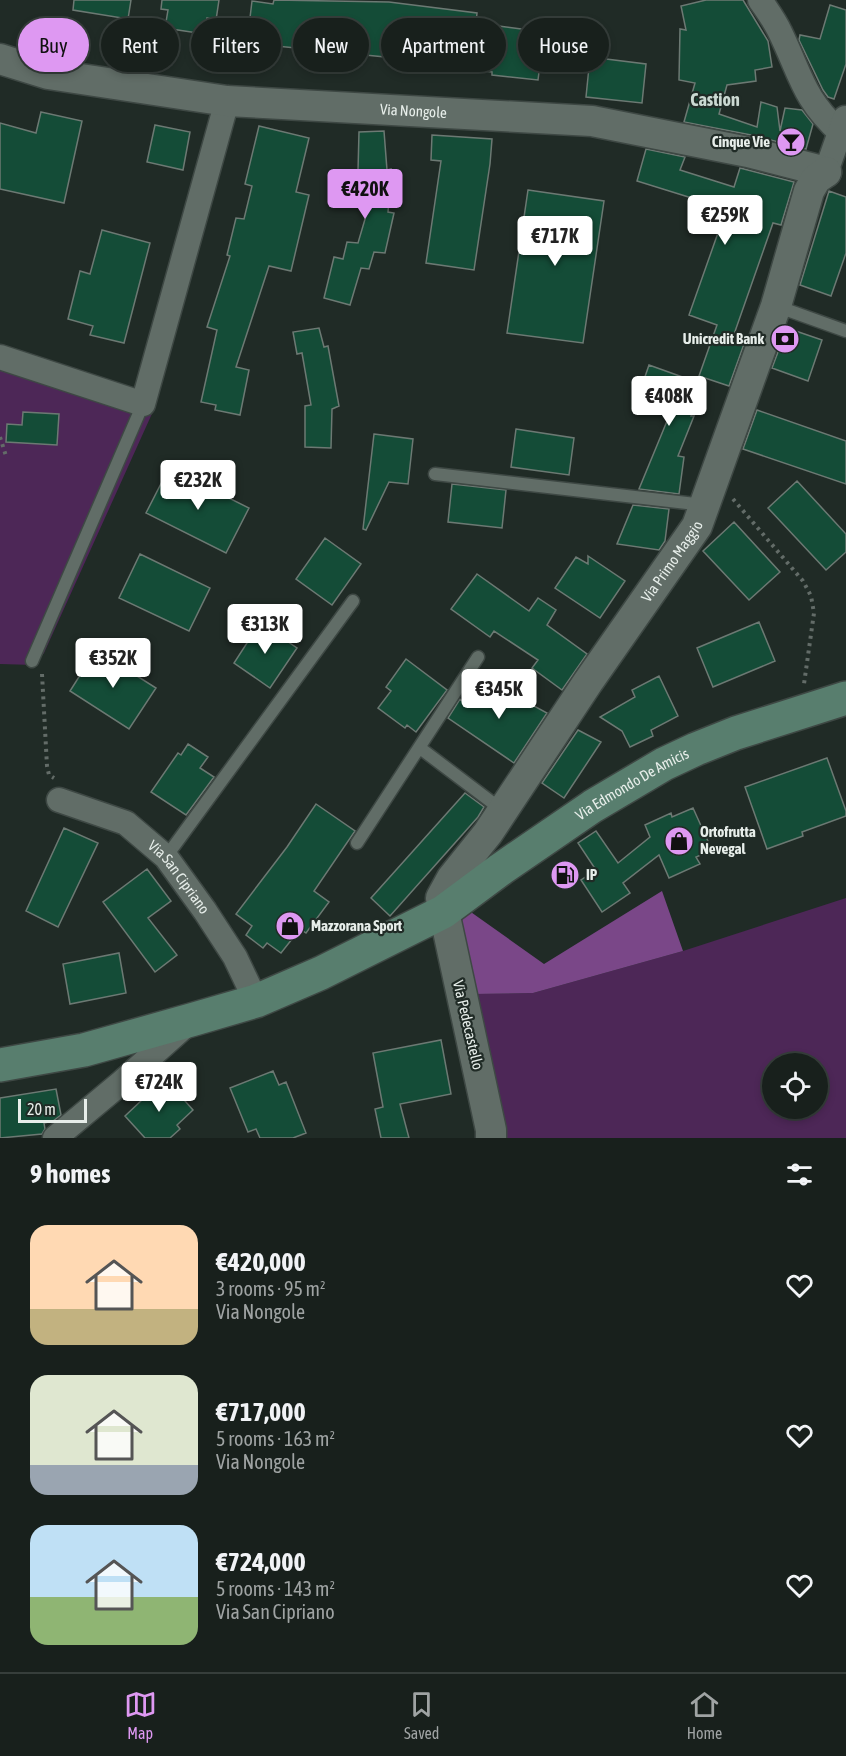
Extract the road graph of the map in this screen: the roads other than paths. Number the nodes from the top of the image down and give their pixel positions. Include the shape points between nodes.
1 (760, 0) edge
2 (0, 59) edge
3 (227, 101) junction
4 (843, 124) edge
5 (836, 170) edge
6 (776, 306) junction
7 (846, 330) edge
8 (0, 357) edge
9 (142, 404) junction
10 (435, 474) dead end
11 (710, 491) junction
12 (353, 601) dead end
13 (478, 657) dead end
14 (32, 661) road end
15 (846, 698) edge
16 (420, 748) junction
17 (59, 800) road end
18 (503, 810) junction
19 (357, 843) dead end
20 (166, 858) junction
21 (443, 912) junction
22 (256, 1000) junction
23 (191, 1020) junction
24 (0, 1065) edge
25 (55, 1138) edge
26 (491, 1138) edge

1 - 4 street via 779,29 812,101 824,118
2 - 3 street, Via Nongole via 48,74
3 - 5 street, Via Nongole via 592,121
3 - 9 street
4 - 5 street
5 - 6 street, Via Primo Maggio via 816,178 808,191
6 - 7 lane
6 - 11 street, Via Primo Maggio
8 - 9 street
9 - 14 lane
10 - 11 lane
11 - 18 street, Via Primo Maggio via 697,526
12 - 20 lane
13 - 16 lane
15 - 21 main road, Via Edmondo De Amicis via 696,748 629,784
16 - 18 lane
16 - 19 lane
17 - 20 street, Via San Cipriano via 126,823
18 - 21 street, Via Primo Maggio via 446,888 441,898
20 - 22 street, Via San Cipriano via 235,957
21 - 22 main road via 321,973
21 - 26 street, Via Pedecastello
22 - 23 main road
23 - 24 main road via 84,1050
23 - 25 street

